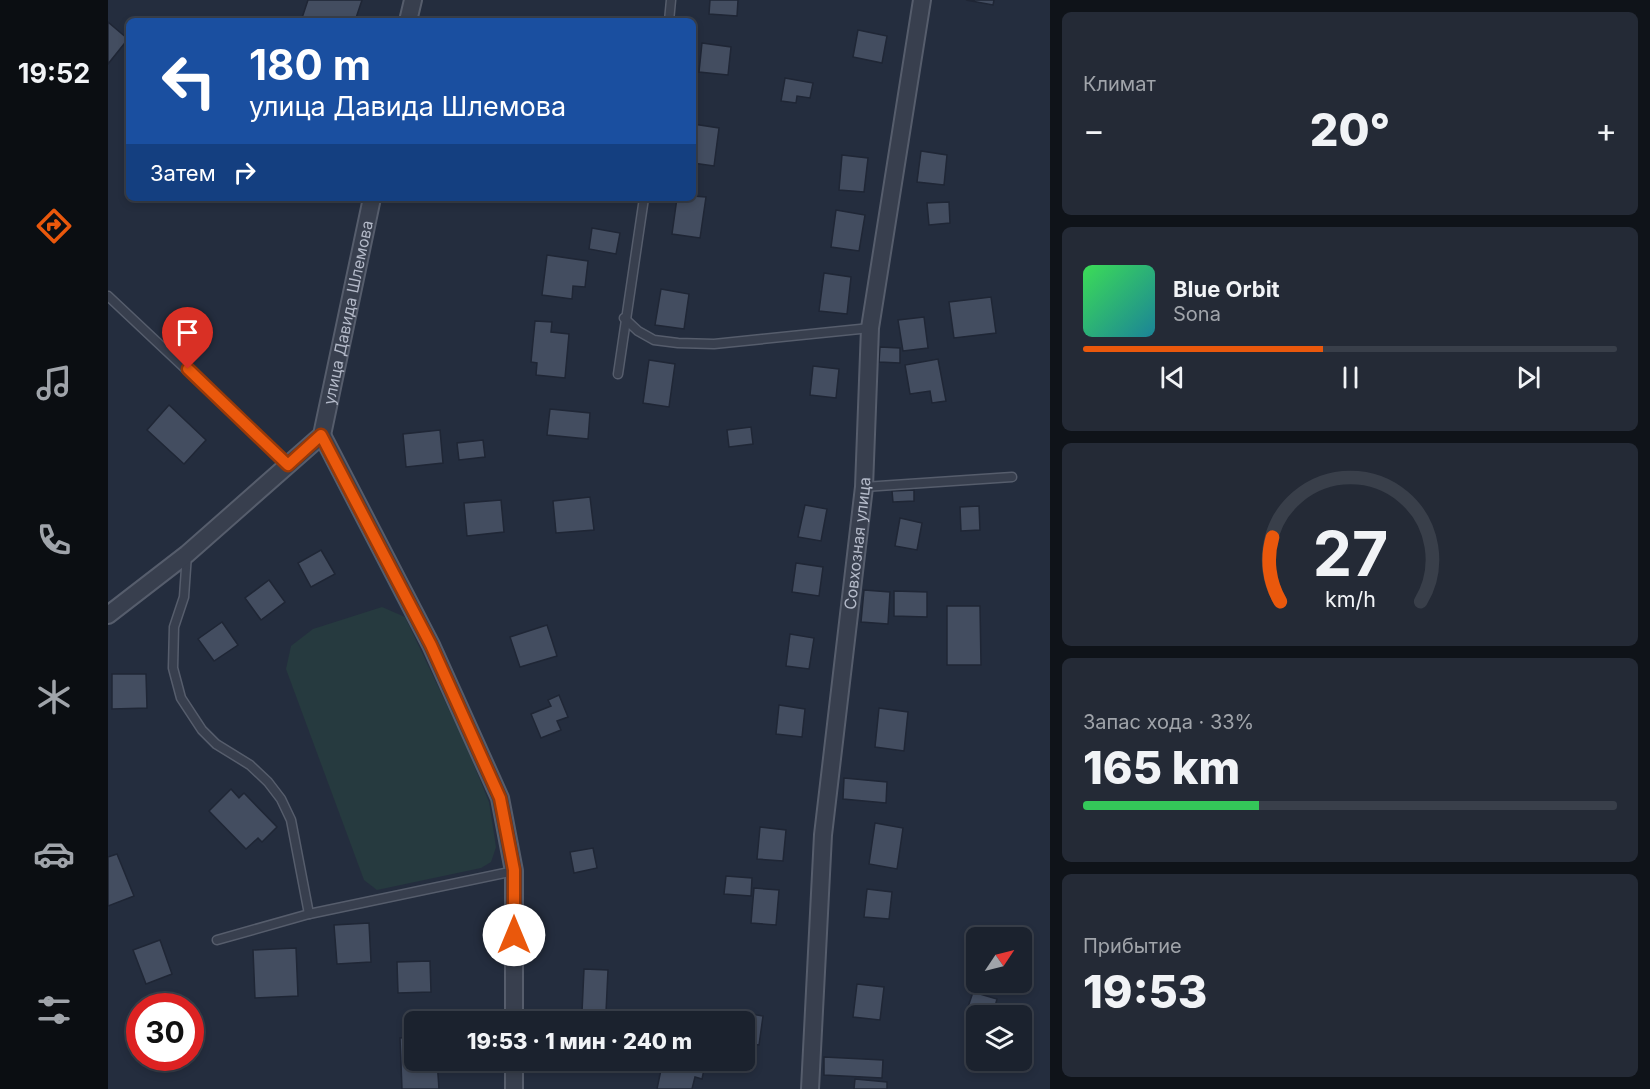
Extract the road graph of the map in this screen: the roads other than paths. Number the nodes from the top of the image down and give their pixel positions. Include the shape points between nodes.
1 (413, 0) edge
2 (671, 0) edge
3 (922, 0) edge
4 (409, 18) edge
5 (669, 18) edge
6 (371, 201) edge
7 (644, 201) edge
8 (108, 296) edge
9 (624, 318) junction
10 (870, 328) junction
11 (618, 374) dead end
12 (321, 435) junction
13 (288, 465) junction
14 (1012, 477) dead end
15 (864, 488) junction
16 (187, 554) junction
17 (108, 615) edge
18 (514, 870) junction
19 (309, 914) junction
20 (217, 940) dead end
21 (514, 1011) edge
22 (514, 1071) edge
23 (514, 1089) edge
24 (810, 1089) edge

1 - 4 street
2 - 5 lane
3 - 10 street, Совхозная улица
6 - 12 street, улица Давида Шлемова
7 - 9 lane
8 - 13 lane
9 - 10 lane via 638,332 654,340 678,343 714,344
9 - 11 lane
10 - 15 street, Совхозная улица
12 - 13 street
12 - 18 street via 390,564 474,737 500,798
13 - 16 street
14 - 15 lane
15 - 24 street, Совхозная улица via 823,835
16 - 17 street
16 - 19 lane via 184,597 174,627 173,668 181,698 202,730 216,744 250,765 281,799 291,820
18 - 19 lane
18 - 21 street
19 - 20 lane
22 - 23 street

